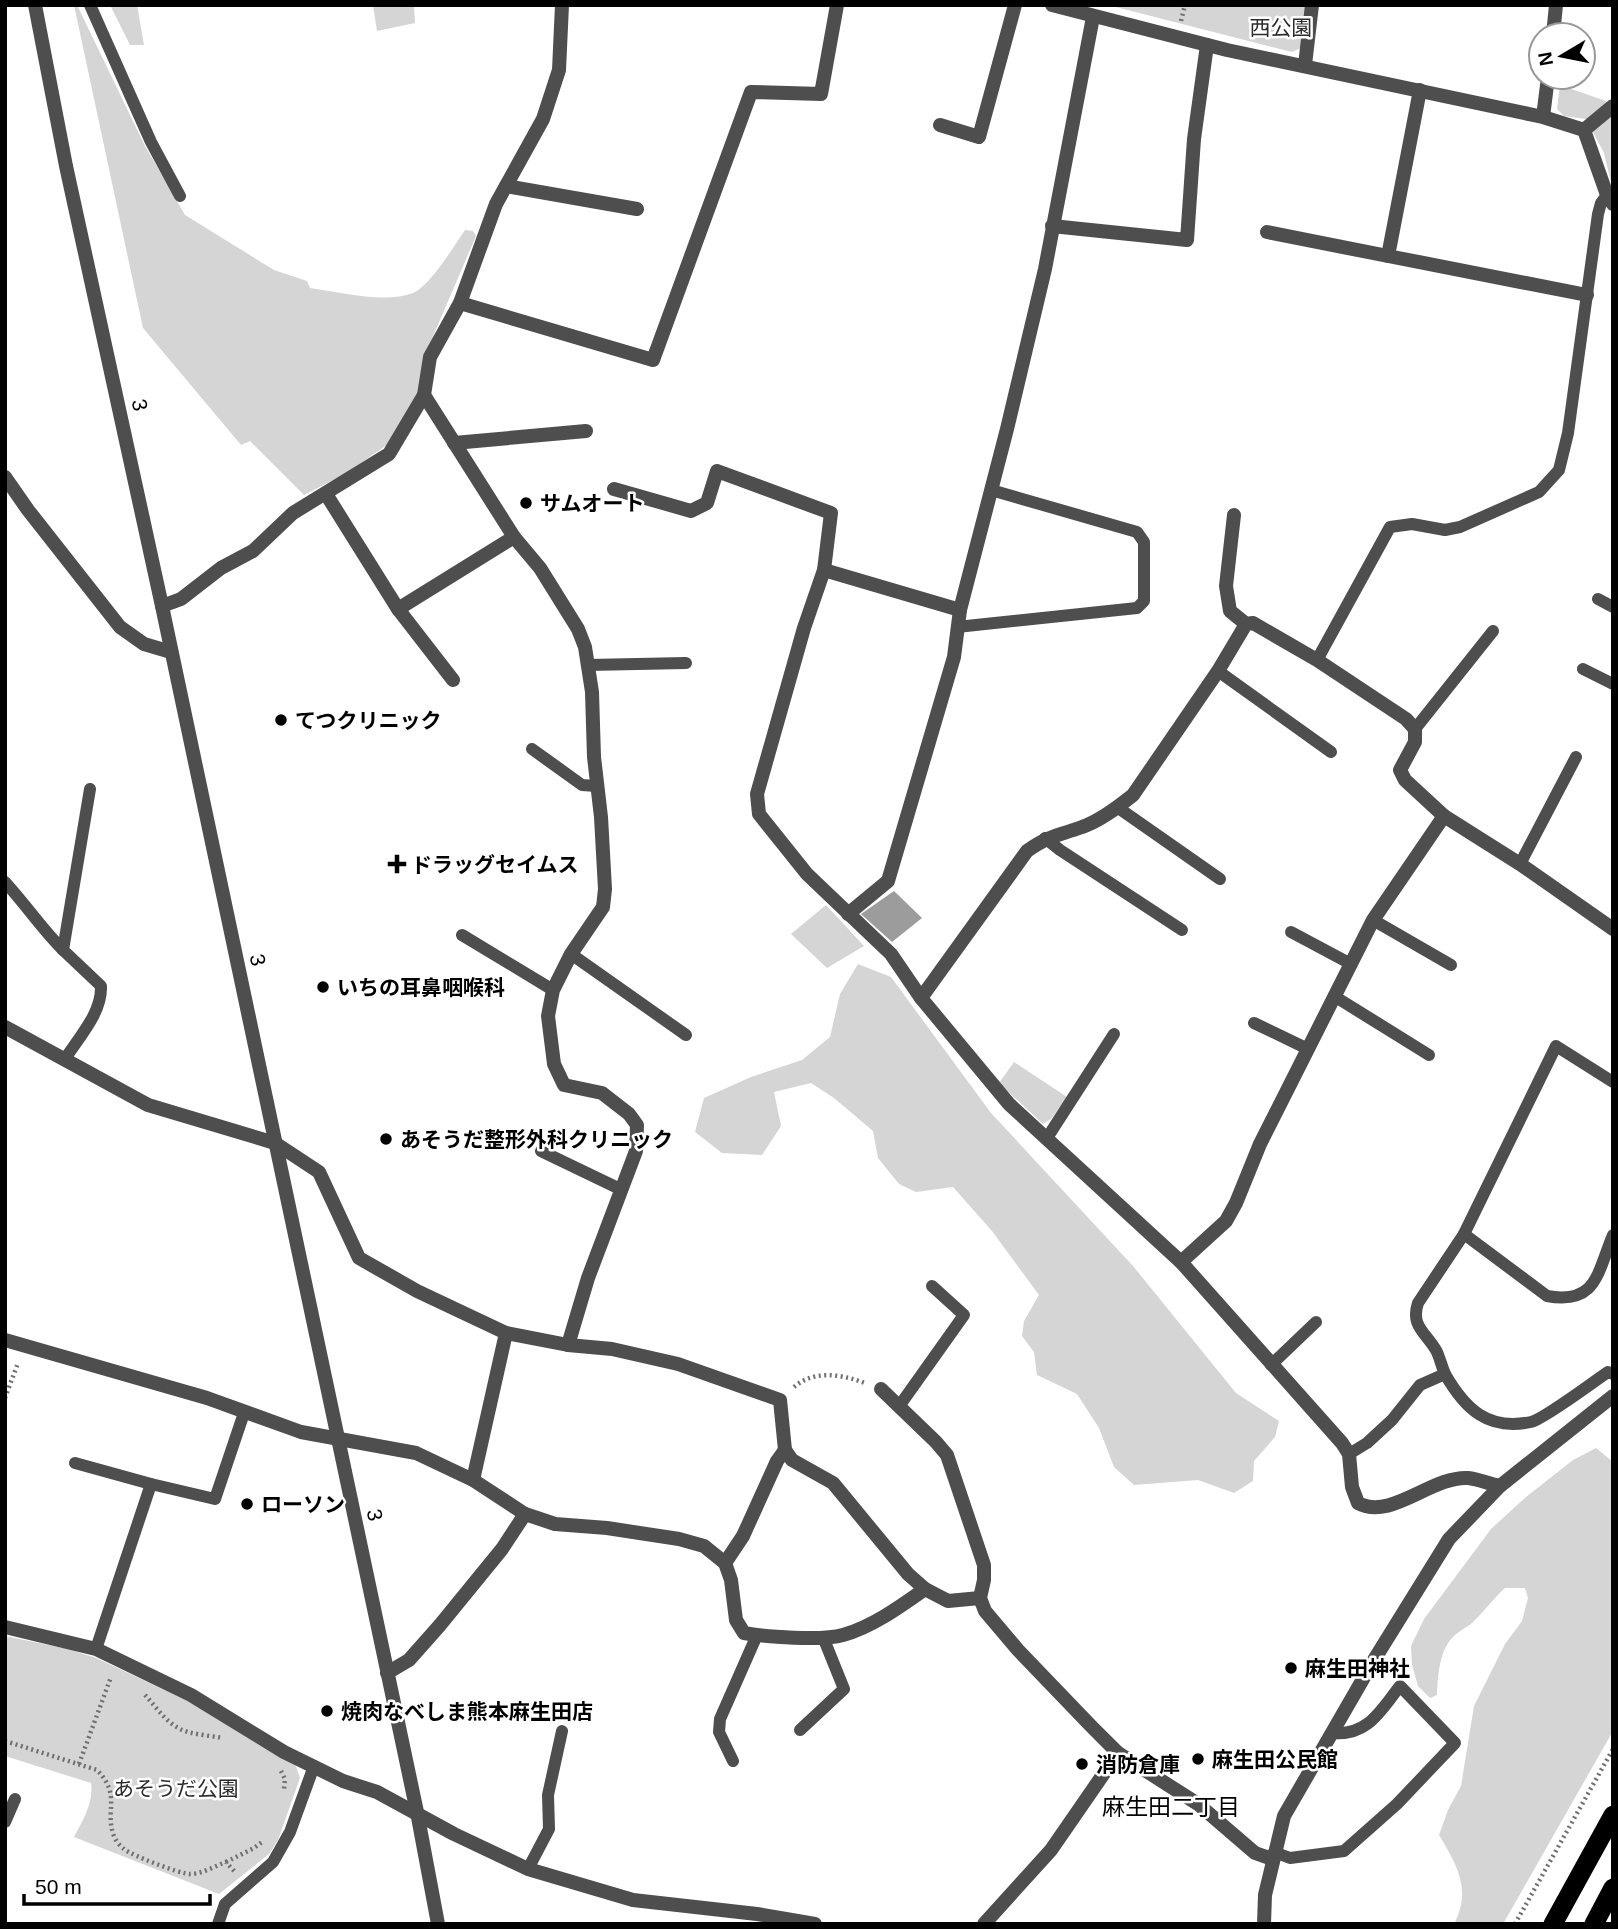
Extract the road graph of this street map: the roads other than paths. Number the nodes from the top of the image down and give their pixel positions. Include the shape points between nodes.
1 (35, 5) edge
2 (90, 5) edge
3 (562, 5) edge
4 (837, 5) edge
5 (1015, 5) edge
6 (1052, 5) edge
7 (1312, 5) edge
8 (1093, 17) junction
9 (1207, 45) junction
10 (1305, 65) junction
11 (1420, 90) junction
12 (1546, 91) edge
13 (1613, 106) edge
14 (1543, 117) junction
15 (940, 125) dead end
16 (1584, 130) junction
17 (506, 186) junction
18 (180, 196) dead end
19 (1610, 200) edge
20 (637, 209) dead end
21 (1052, 226) junction
22 (1267, 233) dead end
23 (1388, 256) junction
24 (1587, 295) junction
25 (460, 303) junction
26 (424, 395) junction
27 (586, 431) dead end
28 (454, 443) junction
29 (5, 477) edge
30 (614, 489) dead end
31 (991, 490) junction
32 (326, 494) junction
33 (1234, 515) dead end
34 (514, 537) junction
35 (824, 570) junction
36 (1598, 599) dead end
37 (162, 606) junction
38 (1613, 607) edge
39 (398, 609) junction
40 (960, 610) junction
41 (1246, 624) junction
42 (957, 627) junction
43 (1493, 631) dead end
44 (172, 652) junction
45 (1317, 660) junction
46 (686, 663) dead end
47 (588, 665) junction
48 (1583, 669) dead end
49 (1218, 671) junction
50 (453, 680) dead end
51 (1613, 684) edge
52 (1415, 729) junction
53 (532, 749) dead end
54 (1331, 751) dead end
55 (1576, 757) dead end
56 (596, 786) junction
57 (90, 789) dead end
58 (1117, 807) junction
59 (1444, 816) junction
60 (1045, 838) junction
61 (1520, 864) junction
62 (1220, 878) dead end
63 (5, 882) edge
64 (848, 915) junction
65 (1373, 920) junction
66 (1611, 923) edge
67 (1182, 930) dead end
68 (1291, 932) dead end
69 (461, 935) dead end
70 (63, 950) junction
71 (570, 954) junction
72 (1352, 964) junction
73 (1451, 965) dead end
74 (553, 990) junction
75 (1334, 996) junction
76 (921, 998) junction
77 (1254, 1023) dead end
78 (5, 1027) edge
79 (1114, 1034) dead end
80 (686, 1035) dead end
81 (1308, 1049) junction
82 (1429, 1055) dead end
83 (65, 1059) junction
84 (1613, 1082) edge
85 (1047, 1138) junction
86 (275, 1143) junction
87 (541, 1151) dead end
88 (620, 1189) junction
89 (1464, 1234) junction
90 (1613, 1235) edge
91 (1181, 1262) junction
92 (932, 1286) dead end
93 (1316, 1322) dead end
94 (506, 1333) junction
95 (5, 1340) edge
96 (568, 1345) junction
97 (1271, 1365) junction
98 (1445, 1374) junction
99 (1613, 1374) edge
100 (881, 1389) road end
101 (1613, 1396) edge
102 (900, 1405) junction
103 (244, 1413) junction
104 (338, 1439) junction
105 (785, 1450) junction
106 (1349, 1454) junction
107 (75, 1463) dead end
108 (473, 1480) junction
109 (151, 1484) junction
110 (1500, 1486) junction
111 (525, 1514) junction
112 (724, 1563) junction
113 (925, 1589) junction
114 (980, 1598) junction
115 (5, 1627) edge
116 (757, 1636) junction
117 (823, 1637) junction
118 (96, 1649) junction
119 (387, 1673) junction
120 (800, 1730) dead end
121 (562, 1731) dead end
122 (1333, 1733) junction
123 (1118, 1753) junction
124 (733, 1761) dead end
125 (314, 1766) junction
126 (15, 1799) dead end
127 (417, 1812) junction
128 (1613, 1815) edge
129 (5, 1822) edge
130 (1273, 1855) junction
131 (528, 1870) junction
132 (1613, 1888) edge
133 (218, 1924) edge
134 (438, 1924) edge
135 (815, 1924) edge
136 (984, 1924) edge
137 (1264, 1924) edge
138 (1553, 1924) edge
139 (1594, 1924) edge

1 - 37 street, 3
2 - 18 lane
3 - 17 street via 559,70 543,119
4 - 25 street via 821,94 751,92 653,360
5 - 15 street via 979,137
6 - 8 street
7 - 10 street
8 - 9 street
8 - 21 street
9 - 10 street
9 - 21 street via 1187,240
10 - 11 street
11 - 14 street
11 - 23 street
12 - 14 street
13 - 16 street
14 - 16 street
16 - 19 street
17 - 20 street
17 - 25 street
19 - 24 lane via 1601,203 1598,214
21 - 31 street
22 - 23 street
23 - 24 street
24 - 45 lane via 1559,470 1539,492 1460,527 1390,527
25 - 26 street via 430,357
26 - 28 street
26 - 32 street via 389,454
27 - 28 street
28 - 34 street
29 - 44 street via 120,626 144,644
30 - 35 street via 691,511 708,503 716,471 831,513
31 - 40 street
31 - 42 lane via 1137,533 1144,542 1144,601 1137,608
32 - 37 street via 293,513 253,551 221,568 181,599
32 - 39 street
33 - 41 street via 1226,586 1230,611
34 - 39 street
34 - 47 street via 540,568 578,629
35 - 40 street
35 - 64 street via 757,794 760,814 807,874
36 - 38 lane
37 - 44 street, 3
39 - 50 street
40 - 42 street
41 - 45 street via 1252,623
41 - 49 street
42 - 64 street via 954,657 888,881
43 - 52 lane
44 - 86 street, 3
45 - 52 street
46 - 47 lane
47 - 56 street
48 - 51 lane
49 - 54 lane
49 - 58 street via 1133,795
52 - 59 street via 1415,742 1400,770
53 - 56 lane via 582,785
55 - 61 lane
56 - 71 street via 603,906
57 - 70 lane
58 - 60 street via 1083,827
58 - 62 lane
59 - 61 street
59 - 65 street
60 - 67 lane
60 - 76 street via 1027,851
61 - 66 street
63 - 70 lane
64 - 76 street via 891,954
65 - 72 street
65 - 73 lane
68 - 72 lane
69 - 74 lane
70 - 83 lane via 102,986 99,1007
71 - 74 street
71 - 80 lane
72 - 75 street
74 - 88 street via 548,1016 554,1064 564,1085 602,1093 637,1125 636,1151
75 - 81 street
75 - 82 lane
76 - 85 street via 1009,1104
77 - 81 lane
78 - 83 street
79 - 85 lane
81 - 91 street via 1260,1144 1237,1203 1226,1221
83 - 86 street via 148,1105
84 - 89 lane via 1556,1046
85 - 91 street
86 - 94 street via 318,1172 359,1258
86 - 104 street, 3
87 - 88 lane
88 - 96 street
89 - 90 lane via 1547,1296 1562,1298 1586,1292
89 - 98 lane via 1414,1314
91 - 97 street
92 - 102 lane via 964,1315
93 - 97 lane
94 - 96 street
94 - 108 street
95 - 103 street via 207,1398
96 - 105 street via 612,1349 678,1364 780,1400
97 - 106 street
98 - 99 lane via 1455,1393 1495,1424 1533,1422 1608,1372
98 - 106 lane via 1420,1385 1392,1420
100 - 102 street
101 - 110 street
102 - 114 street via 947,1455 984,1565
103 - 104 street
103 - 109 lane via 215,1499
104 - 108 street via 416,1453
104 - 119 street, 3
105 - 112 street via 743,1536
105 - 113 street via 792,1460 833,1483
106 - 110 street via 1352,1487 1358,1503 1369,1509 1467,1478
107 - 109 lane
108 - 111 street
109 - 118 lane
110 - 122 street via 1449,1539
111 - 112 street via 555,1524 679,1539 704,1546
111 - 119 street via 440,1625 409,1660
112 - 116 street via 736,1620 744,1633
113 - 114 street via 948,1601
113 - 117 street via 878,1619 844,1635
114 - 123 street via 985,1611 1018,1650
115 - 118 street
116 - 117 street
116 - 124 lane via 720,1719 719,1732
117 - 120 lane via 844,1689
118 - 125 street via 191,1696
119 - 127 street, 3
121 - 131 lane via 548,1795 549,1829
122 - 130 street via 1284,1816
122 - 130 lane via 1346,1734 1372,1723 1400,1686 1455,1744 1344,1852 1290,1858
123 - 130 street via 1198,1804 1255,1853
123 - 136 street via 1051,1850
125 - 127 street
125 - 133 lane via 274,1862 225,1904
126 - 129 lane
127 - 131 street
127 - 134 street, 3
128 - 138 highway
130 - 137 street
131 - 135 street via 633,1900
132 - 139 highway

